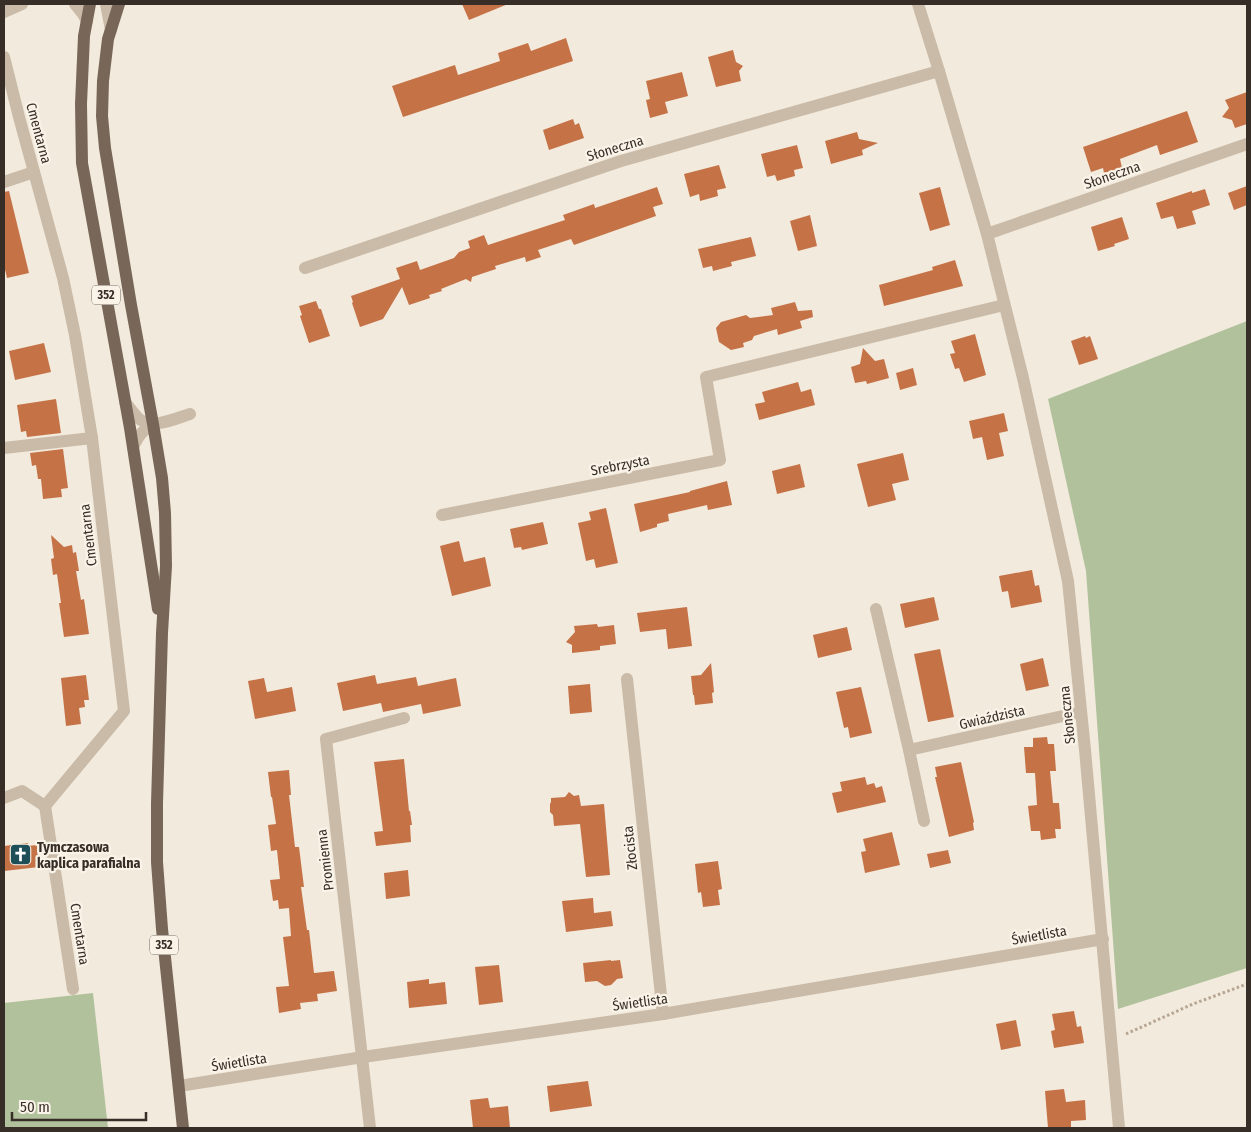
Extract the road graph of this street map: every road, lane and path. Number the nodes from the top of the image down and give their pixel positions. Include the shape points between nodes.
1 (22, 4) edge
2 (75, 4) edge
3 (90, 4) edge
4 (106, 4) edge
5 (119, 4) edge
6 (918, 4) edge
7 (4, 12) edge
8 (87, 21) junction
9 (111, 30) junction
10 (4, 57) edge
11 (939, 71) junction
12 (1247, 144) edge
13 (34, 172) junction
14 (4, 182) edge
15 (987, 234) junction
16 (305, 268) dead end
17 (1004, 304) junction
18 (125, 402) junction
19 (190, 414) dead end
20 (153, 424) junction
21 (92, 438) junction
22 (133, 447) junction
23 (4, 448) edge
24 (442, 515) dead end
25 (876, 609) dead end
26 (162, 634) junction
27 (627, 679) dead end
28 (1082, 712) junction
29 (404, 718) dead end
30 (910, 750) junction
31 (4, 798) edge
32 (45, 806) junction
33 (924, 820) dead end
34 (1103, 939) junction
35 (1247, 984) edge
36 (73, 988) dead end
37 (663, 1014) junction
38 (1112, 1041) junction
39 (363, 1057) junction
40 (179, 1086) junction
41 (184, 1128) edge
42 (370, 1128) edge
43 (1120, 1128) edge

1 - 7 street
2 - 8 street
3 - 8 main road, 352
4 - 9 street
5 - 9 main road, 352
6 - 11 street, Słoneczna
8 - 18 main road, 352 via 81,104 82,163
9 - 20 main road, 352 via 103,81 104,148
10 - 13 street, Cmentarna
11 - 15 street, Słoneczna
11 - 16 street, Słoneczna via 621,160
12 - 15 street, Słoneczna
13 - 14 street
13 - 21 street, Cmentarna via 63,278
15 - 17 street, Słoneczna
17 - 24 street, Srebrzysta via 706,377 720,460
17 - 28 street, Słoneczna via 1068,581
18 - 20 street via 138,418
18 - 22 main road, 352
19 - 20 street
20 - 22 street via 139,434
20 - 26 main road, 352 via 165,513
21 - 23 street
21 - 32 street, Cmentarna via 124,711
22 - 26 main road, 352
25 - 30 street
26 - 40 main road, 352 via 157,862
27 - 37 street, Złocista
28 - 30 street, Gwiaździsta
28 - 34 street, Słoneczna
29 - 39 street, Promienna via 326,739
30 - 33 street
31 - 32 street via 22,791
32 - 36 street, Cmentarna
34 - 37 street, Świetlista
34 - 38 street, Słoneczna
35 - 38 path via 1193,1004
37 - 39 street, Świetlista
38 - 43 street, Słoneczna
39 - 40 street, Świetlista
39 - 42 street
40 - 41 main road, 352

